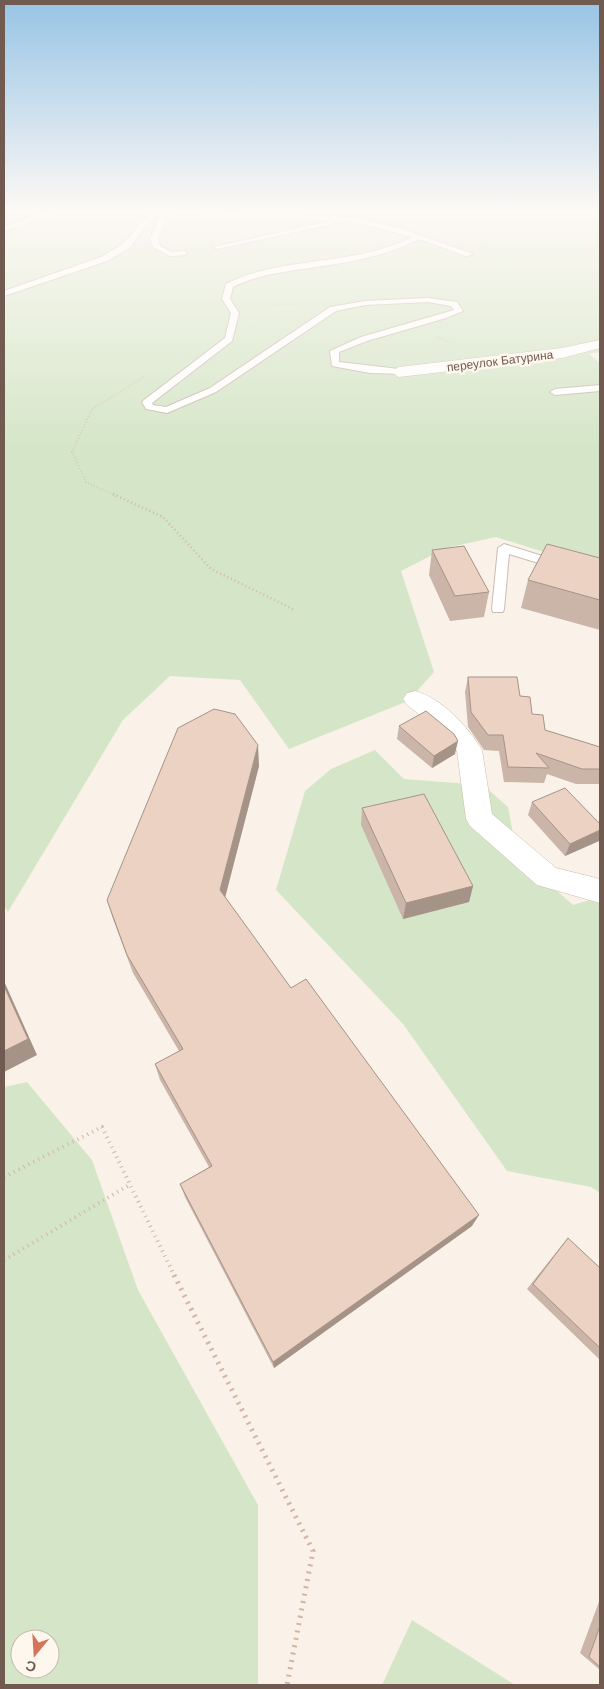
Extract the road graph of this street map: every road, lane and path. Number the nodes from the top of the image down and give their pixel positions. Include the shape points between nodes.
1 (228, 292) edge
2 (308, 303) dead end
3 (231, 306) junction
4 (600, 344) edge
5 (151, 372) dead end
6 (399, 372) joint
7 (600, 388) edge
8 (555, 392) dead end
9 (600, 578) edge
10 (498, 609) dead end
11 (295, 610) dead end
12 (415, 699) dead end
13 (600, 891) edge
14 (4, 1178) edge
15 (129, 1185) junction
16 (4, 1260) edge
17 (287, 1685) edge

1 - 3 lane via 226,299
2 - 3 path
3 - 6 lane via 235,312 229,339 148,402 149,407 167,410 212,390 333,309 365,303 428,300 454,304 459,311 433,321 356,340 334,351 336,364
4 - 6 street, переулок Батурина via 562,353
5 - 11 path via 92,409 72,452 86,482 163,517 211,569
7 - 8 lane
9 - 10 lane via 504,548
12 - 13 street via 456,729 469,750 479,819 547,878
14 - 15 path via 102,1126
15 - 16 path
15 - 17 path via 313,1550

